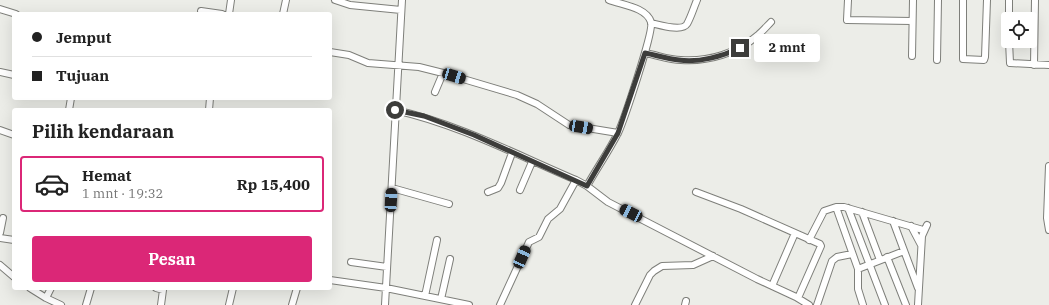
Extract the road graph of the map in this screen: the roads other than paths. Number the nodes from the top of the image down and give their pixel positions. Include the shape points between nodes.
1 (231, 0) edge
2 (286, 0) edge
3 (335, 0) edge
4 (402, 0) edge
5 (609, 0) edge
6 (697, 0) edge
7 (848, 0) edge
8 (913, 0) edge
9 (938, 0) edge
10 (963, 0) edge
11 (986, 0) edge
12 (1009, 0) edge
13 (1034, 0) edge
14 (0, 9) edge
15 (401, 10) junction
16 (201, 11) dead end
17 (208, 12) edge
18 (229, 12) edge
19 (283, 12) edge
20 (1009, 12) edge
21 (12, 13) edge
22 (912, 21) junction
23 (771, 22) dead end
24 (651, 23) junction
25 (1009, 48) edge
26 (332, 52) edge
27 (645, 53) junction
28 (912, 56) dead end
29 (937, 60) dead end
30 (398, 65) junction
31 (1034, 65) junction
32 (1049, 65) edge
33 (0, 72) edge
34 (443, 73) junction
35 (12, 75) edge
36 (435, 92) dead end
37 (395, 110) junction
38 (0, 130) edge
39 (618, 133) junction
40 (12, 134) edge
41 (512, 153) junction
42 (532, 162) junction
43 (1049, 166) edge
44 (576, 180) junction
45 (587, 186) junction
46 (392, 188) junction
47 (520, 190) dead end
48 (488, 192) dead end
49 (696, 192) dead end
50 (449, 204) dead end
51 (836, 207) junction
52 (848, 208) junction
53 (862, 212) junction
54 (3, 218) dead end
55 (893, 221) junction
56 (911, 226) junction
57 (1049, 230) edge
58 (0, 233) edge
59 (796, 233) junction
60 (0, 238) edge
61 (12, 240) edge
62 (437, 240) dead end
63 (809, 240) junction
64 (921, 245) junction
65 (904, 251) junction
66 (852, 254) junction
67 (713, 256) junction
68 (887, 257) junction
69 (450, 259) dead end
70 (880, 260) junction
71 (351, 262) dead end
72 (869, 264) junction
73 (0, 265) edge
74 (387, 267) junction
75 (858, 269) junction
76 (12, 275) edge
77 (332, 280) edge
78 (772, 286) junction
79 (386, 288) junction
80 (33, 290) edge
81 (51, 290) edge
82 (90, 290) edge
83 (164, 290) edge
84 (233, 290) edge
85 (296, 290) edge
86 (919, 292) junction
87 (424, 296) junction
88 (46, 298) junction
89 (798, 298) junction
90 (441, 299) junction
91 (61, 305) edge
92 (86, 305) edge
93 (161, 305) edge
94 (229, 305) edge
95 (292, 305) edge
96 (385, 305) edge
97 (469, 305) edge
98 (500, 305) edge
99 (635, 305) edge
100 (809, 305) edge
101 (817, 305) edge
102 (863, 305) edge
103 (885, 305) edge
104 (906, 305) edge
105 (918, 305) edge

1 - 18 street
2 - 19 street
3 - 15 street via 350,5
4 - 15 street
5 - 24 street via 641,11
6 - 24 street via 684,27
7 - 22 street via 847,20
8 - 22 street
9 - 29 street
10 - 11 street via 963,59 984,60
12 - 20 street
13 - 31 street
14 - 21 street
15 - 30 street
16 - 17 street
22 - 28 street
23 - 27 street via 758,36 740,48 702,60 679,60
24 - 27 street
25 - 31 street via 1010,63
26 - 30 street via 349,55 368,63
27 - 39 street
30 - 34 street
30 - 37 street
31 - 32 street
33 - 35 street
34 - 36 street
34 - 39 street via 517,95 569,124
37 - 41 street via 424,116
37 - 46 street
38 - 40 street
39 - 45 street
41 - 42 street
41 - 48 street via 498,188
42 - 44 street
42 - 47 street
43 - 57 street
44 - 45 street
44 - 98 street via 560,210 548,219 539,237 529,242
45 - 67 street via 608,202
46 - 50 street
46 - 74 street
49 - 59 street
51 - 52 street
51 - 63 street via 824,211
51 - 66 street
52 - 53 street
52 - 72 street
53 - 55 street
53 - 70 street
54 - 58 street
55 - 56 street
55 - 65 street
56 - 64 street
56 - 64 street via 925,228
59 - 63 street
59 - 78 street
60 - 61 street
62 - 87 street
63 - 89 street via 820,246
64 - 86 street
65 - 68 street
65 - 86 street
66 - 75 street
66 - 101 street via 837,257 832,261
67 - 78 street
67 - 99 street via 693,265 662,266 654,271
68 - 70 street
68 - 104 street
69 - 90 street
70 - 72 street
71 - 74 street
72 - 75 street
72 - 103 street
73 - 76 street
74 - 79 street
75 - 102 street via 858,289
77 - 79 street
78 - 89 street
79 - 87 street
79 - 96 street
80 - 88 street
81 - 88 street
82 - 92 street
83 - 93 street
84 - 94 street
85 - 95 street
86 - 105 street
87 - 90 street
88 - 91 street
89 - 100 street
90 - 97 street

